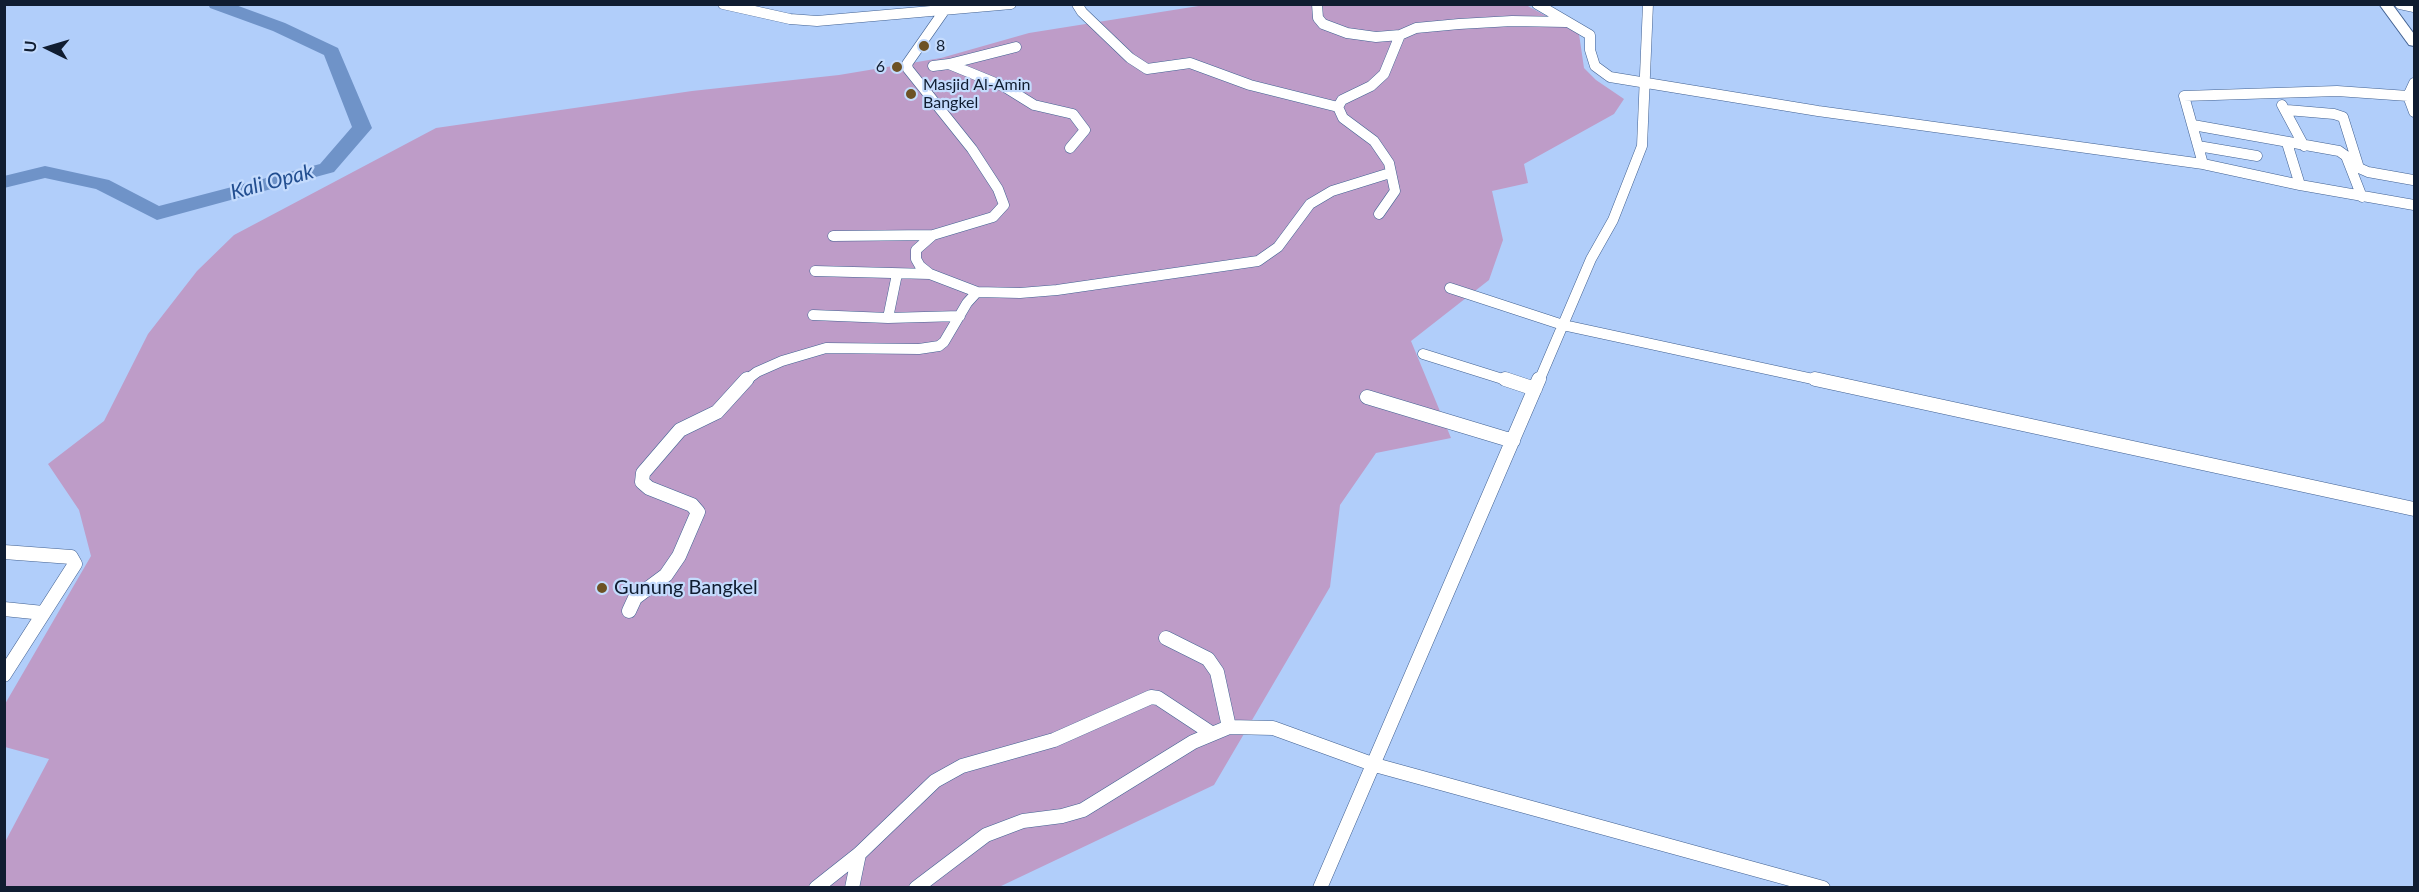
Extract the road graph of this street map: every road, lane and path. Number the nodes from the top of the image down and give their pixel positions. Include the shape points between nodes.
1 (723, 4) edge
2 (1011, 4) edge
3 (1071, 4) edge
4 (1077, 4) edge
5 (1317, 4) edge
6 (1538, 4) edge
7 (1648, 4) edge
8 (2385, 4) edge
9 (2400, 4) edge
10 (2415, 6) edge
11 (944, 11) junction
12 (1571, 22) junction
13 (1092, 29) dead end
14 (1400, 35) junction
15 (2415, 42) edge
16 (1016, 47) dead end
17 (950, 64) junction
18 (933, 66) dead end
19 (1643, 83) junction
20 (2415, 83) edge
21 (2274, 95) junction
22 (2408, 96) junction
23 (1338, 107) junction
24 (2287, 110) junction
25 (2415, 112) edge
26 (2193, 125) junction
27 (2287, 143) junction
28 (2198, 146) junction
29 (2304, 146) junction
30 (1070, 148) dead end
31 (2256, 156) dead end
32 (2204, 164) junction
33 (1390, 173) junction
34 (2414, 180) edge
35 (2300, 185) junction
36 (2362, 197) junction
37 (2415, 205) edge
38 (1379, 214) dead end
39 (933, 235) junction
40 (833, 236) dead end
41 (815, 271) dead end
42 (897, 274) junction
43 (930, 274) junction
44 (1450, 288) dead end
45 (977, 292) junction
46 (813, 315) dead end
47 (960, 316) junction
48 (888, 318) junction
49 (1563, 324) junction
50 (1423, 354) dead end
51 (1535, 389) junction
52 (1367, 397) dead end
53 (1512, 441) junction
54 (2415, 509) edge
55 (4, 552) edge
56 (4, 609) edge
57 (629, 611) dead end
58 (43, 613) junction
59 (1166, 638) dead end
60 (6, 670) edge
61 (1229, 727) junction
62 (1211, 733) junction
63 (1375, 765) junction
64 (859, 854) junction
65 (816, 888) edge
66 (852, 888) edge
67 (916, 888) edge
68 (1320, 888) edge
69 (1823, 888) edge

1 - 11 street via 805,20
2 - 11 street
3 - 13 street via 1081,21
4 - 23 street via 1130,58 1147,69 1190,63 1250,85
5 - 14 street via 1318,18 1339,31 1376,37
6 - 12 street
7 - 19 street
8 - 15 street
9 - 10 street
11 - 39 street via 907,64 908,69 972,149 1005,201 993,217
12 - 14 street via 1458,24 1416,28
12 - 19 street via 1590,35 1594,66 1601,72
14 - 23 street via 1384,74 1371,86 1342,100
16 - 17 street
17 - 18 street
17 - 30 street via 1005,87 1034,105 1073,114 1085,130
19 - 32 street
19 - 49 street via 1642,147 1613,220
20 - 22 street
21 - 22 street via 2337,91
21 - 24 street
21 - 26 street via 2184,96
22 - 25 street
23 - 33 street via 1344,118 1374,141 1389,163
24 - 29 street
24 - 34 street via 2343,117 2360,168
26 - 27 street
26 - 28 street
27 - 29 street
27 - 35 street
28 - 31 street
28 - 32 street
29 - 36 street via 2335,150 2346,156
32 - 35 street
33 - 38 street via 1395,191
33 - 45 street via 1332,191 1310,204 1278,247 1258,261 1058,290
35 - 36 street
36 - 37 street
39 - 40 street
39 - 43 street via 916,250 920,266
41 - 42 street
42 - 43 street
42 - 48 street
43 - 45 street
44 - 49 street
45 - 47 street
46 - 48 street
47 - 48 street
47 - 57 street via 944,342 933,348 826,348 782,361 747,379 717,412 680,430 643,472 642,482 692,505 698,512 697,518 666,574 635,598
49 - 51 street
49 - 54 street
50 - 51 street
51 - 53 street
52 - 53 street
53 - 63 street
55 - 58 street via 74,560
56 - 58 street
58 - 60 street
59 - 61 street via 1208,659 1217,672
61 - 62 street
61 - 63 street via 1273,729
62 - 64 street via 1151,697 1054,740 962,766 936,781
62 - 67 street via 1083,810 1023,821 986,835
63 - 68 street
63 - 69 street
64 - 65 street
64 - 66 street

